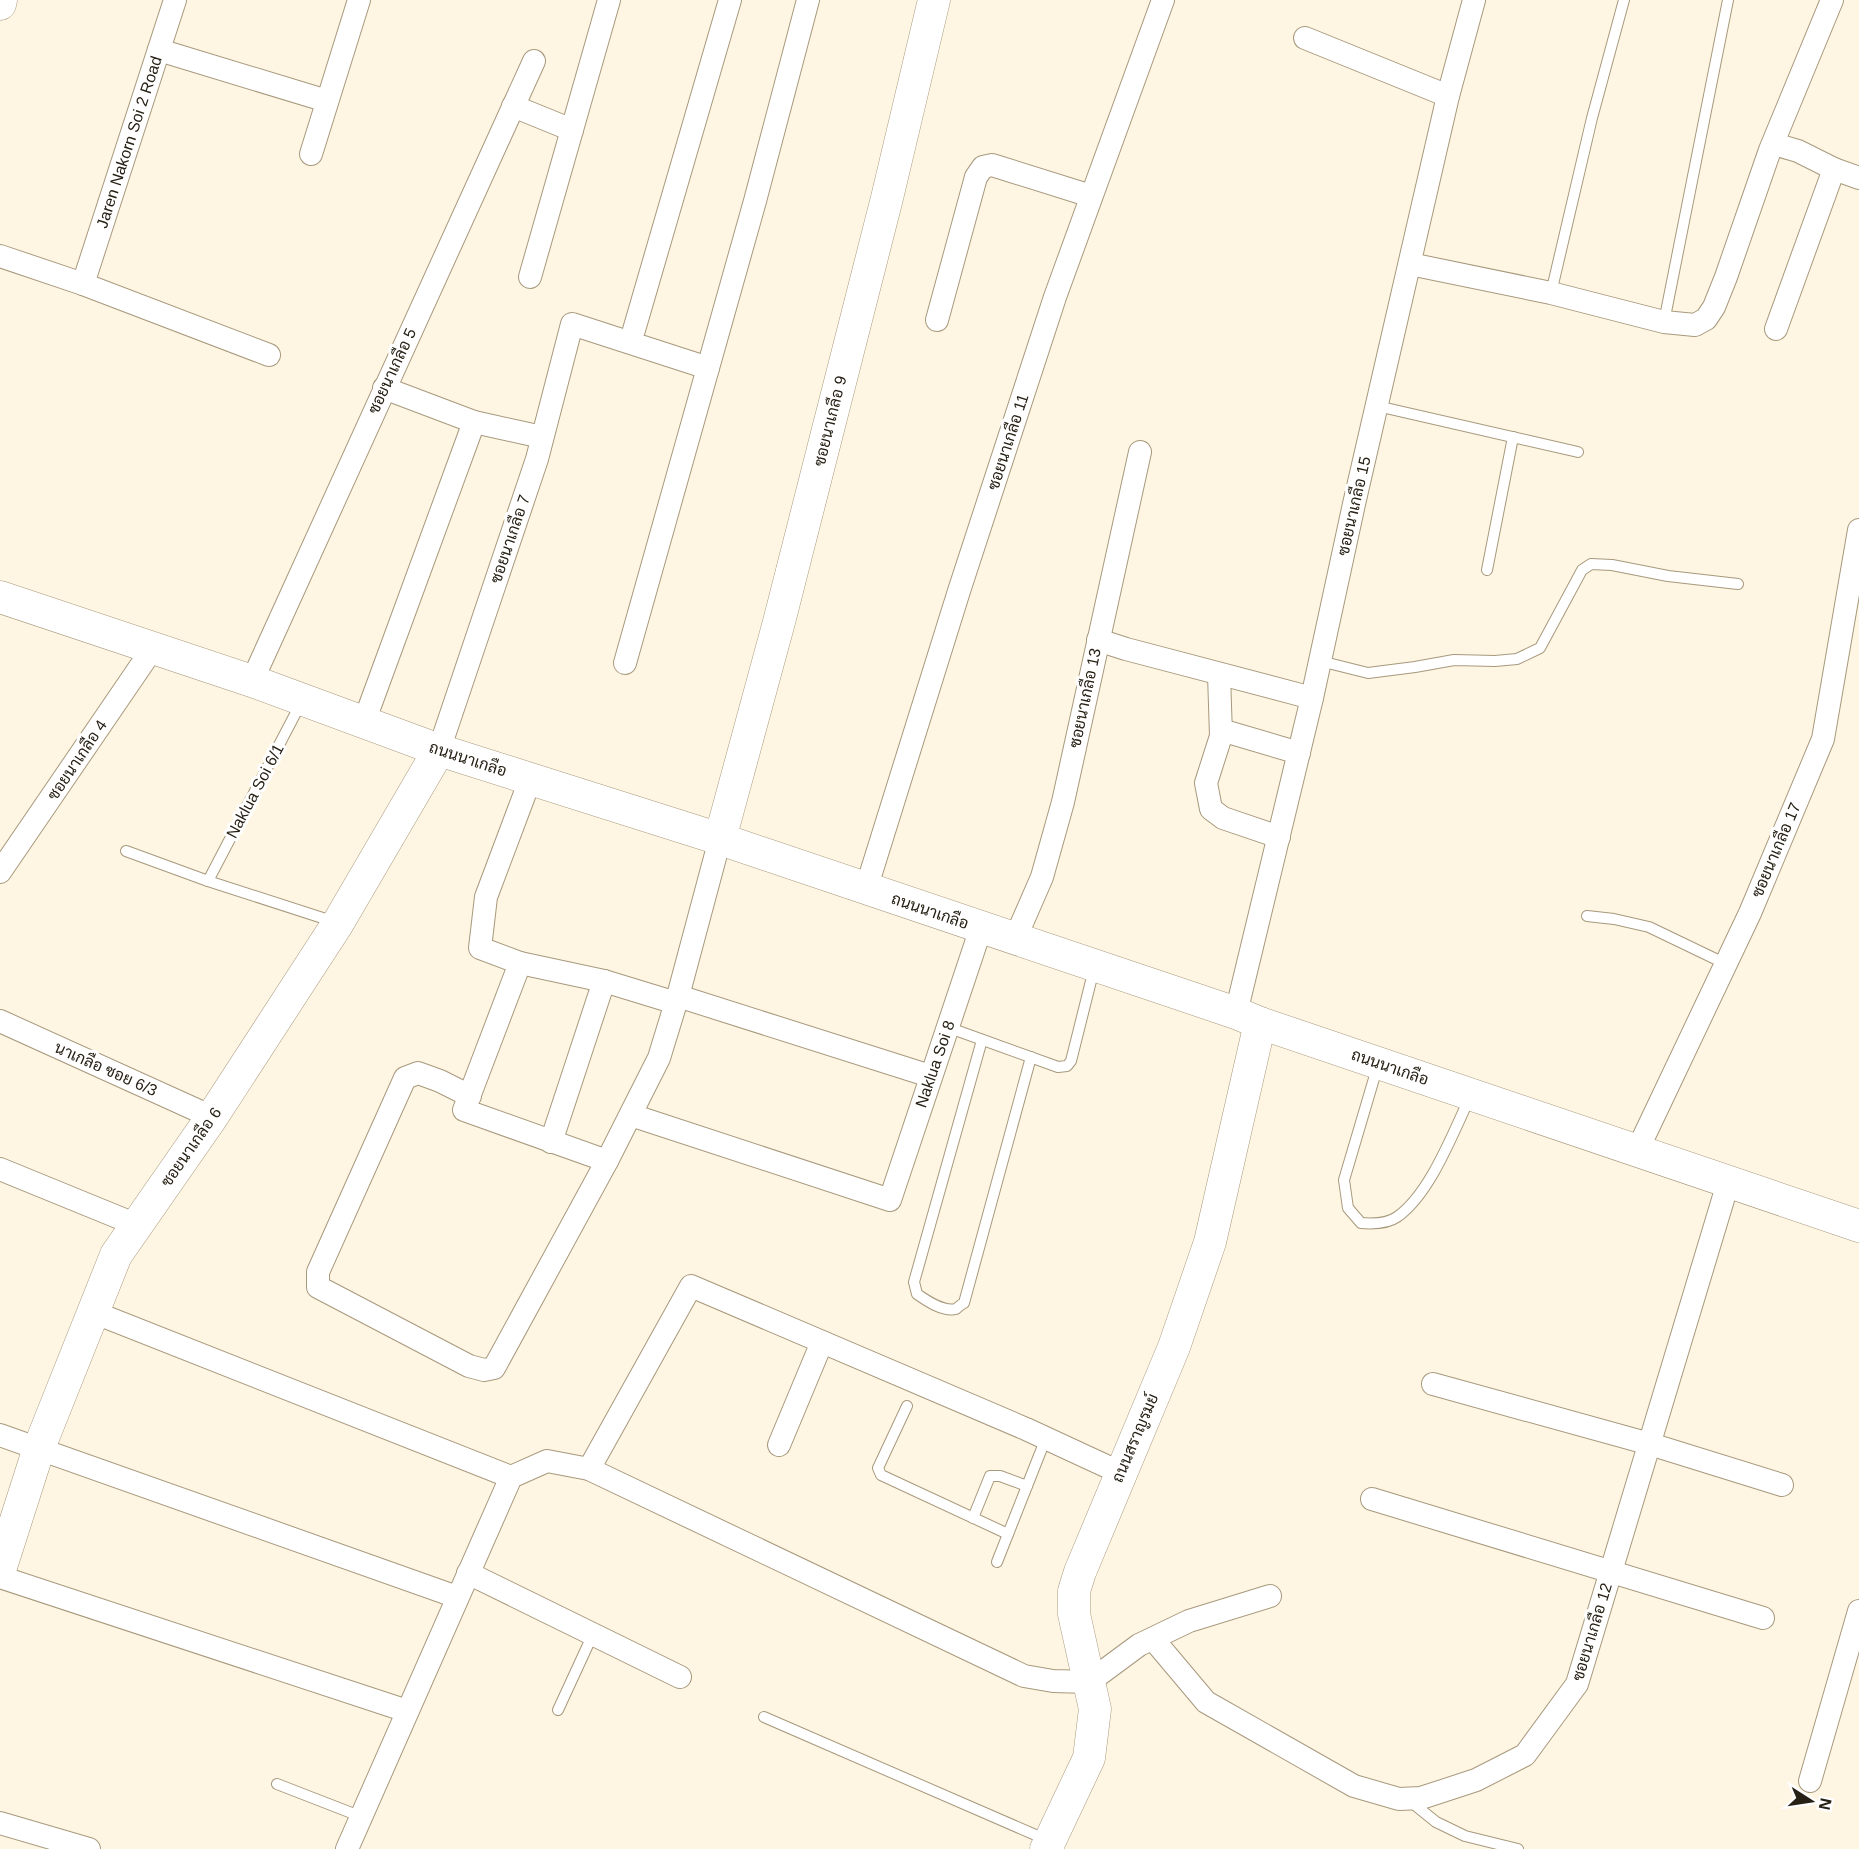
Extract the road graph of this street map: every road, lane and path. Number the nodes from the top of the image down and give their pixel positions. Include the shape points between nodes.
1 (359, 0) edge
2 (609, 0) edge
3 (730, 0) edge
4 (808, 0) edge
5 (934, 0) edge
6 (1163, 0) edge
7 (1474, 0) edge
8 (1624, 0) edge
9 (1728, 0) edge
10 (1832, 0) edge
11 (172, 1) edge
12 (1305, 38) dead end
13 (159, 50) junction
14 (534, 61) dead end
15 (1448, 96) junction
16 (327, 101) junction
17 (513, 106) junction
18 (572, 130) junction
19 (1774, 144) junction
20 (311, 154) dead end
21 (1834, 169) junction
22 (1859, 178) edge
23 (1092, 196) junction
24 (0, 256) edge
25 (1410, 264) junction
26 (530, 277) dead end
27 (83, 284) junction
28 (1551, 293) junction
29 (937, 320) dead end
30 (1664, 322) junction
31 (1776, 329) dead end
32 (634, 330) dead end
33 (269, 355) dead end
34 (708, 368) junction
35 (384, 388) junction
36 (1377, 406) junction
37 (474, 422) junction
38 (542, 437) junction
39 (1513, 437) junction
40 (1140, 452) dead end
41 (1578, 452) dead end
42 (1859, 530) edge
43 (1487, 570) dead end
44 (1738, 584) dead end
45 (0, 597) edge
46 (1098, 640) junction
47 (153, 648) junction
48 (1320, 661) junction
49 (625, 663) dead end
50 (1219, 674) junction
51 (252, 681) junction
52 (1312, 698) junction
53 (303, 700) junction
54 (364, 722) junction
55 (1221, 730) junction
56 (439, 750) junction
57 (1299, 753) junction
58 (530, 780) junction
59 (1279, 837) junction
60 (720, 839) junction
61 (126, 851) dead end
62 (1, 869) edge
63 (208, 882) junction
64 (866, 890) junction
65 (1587, 916) dead end
66 (338, 922) junction
67 (981, 928) junction
68 (1015, 939) junction
69 (520, 963) junction
70 (1726, 964) junction
71 (1095, 966) junction
72 (604, 981) junction
73 (677, 1000) junction
74 (1248, 1018) junction
75 (0, 1021) edge
76 (948, 1027) junction
77 (982, 1040) junction
78 (1030, 1057) junction
79 (1379, 1063) junction
80 (930, 1076) junction
81 (1471, 1095) junction
82 (470, 1096) junction
83 (631, 1115) junction
84 (212, 1117) junction
85 (551, 1142) junction
86 (1637, 1151) junction
87 (607, 1161) junction
88 (0, 1169) edge
89 (1728, 1183) junction
90 (137, 1225) junction
91 (1859, 1226) edge
92 (93, 1312) junction
93 (822, 1342) junction
94 (1433, 1384) dead end
95 (907, 1406) dead end
96 (0, 1435) edge
97 (1046, 1438) junction
98 (1650, 1444) junction
99 (779, 1445) dead end
100 (39, 1448) junction
101 (589, 1469) junction
102 (1121, 1473) junction
103 (511, 1477) junction
104 (1782, 1485) dead end
105 (1027, 1486) junction
106 (1372, 1499) dead end
107 (973, 1518) junction
108 (1008, 1534) junction
109 (997, 1562) dead end
110 (0, 1570) edge
111 (468, 1573) junction
112 (1610, 1573) junction
113 (0, 1577) edge
114 (1270, 1596) dead end
115 (458, 1597) junction
116 (1859, 1611) edge
117 (1763, 1618) dead end
118 (593, 1634) junction
119 (1153, 1639) junction
120 (680, 1677) dead end
121 (1089, 1682) junction
122 (558, 1710) dead end
123 (407, 1711) junction
124 (764, 1716) dead end
125 (1810, 1781) dead end
126 (277, 1784) dead end
127 (1407, 1799) junction
128 (363, 1817) junction
129 (0, 1823) edge
130 (1048, 1845) edge
131 (89, 1849) edge
132 (347, 1849) edge
133 (1518, 1849) edge

1 - 16 street
2 - 18 street
3 - 32 street
4 - 34 street
5 - 60 street, ซอยนาเกลือ 9 via 779,622
6 - 23 street, ซอยนาเกลือ 11
7 - 15 street, ซอยนาเกลือ 15
8 - 28 lane
9 - 30 lane
10 - 19 street
11 - 13 street, Jaren Nakorn Soi 2 Road
12 - 15 street
13 - 16 street
13 - 27 street, Jaren Nakorn Soi 2 Road
14 - 17 street, ซอยนาเกลือ 5
15 - 25 street, ซอยนาเกลือ 15
16 - 20 street
17 - 18 street
17 - 35 street, ซอยนาเกลือ 5
18 - 26 street
19 - 21 street
19 - 30 street via 1714,307 1706,319 1695,325
21 - 22 street
21 - 31 street
23 - 29 street via 992,165 983,166 976,177
23 - 64 street, ซอยนาเกลือ 11 via 959,591
24 - 27 street
25 - 28 street
25 - 36 street, ซอยนาเกลือ 15
27 - 33 street
28 - 30 street
34 - 38 street, ซอยนาเกลือ 7 via 572,324
34 - 49 street
35 - 37 street
35 - 51 street, ซอยนาเกลือ 5
36 - 39 lane
36 - 48 street, ซอยนาเกลือ 15
37 - 38 street
37 - 54 street
38 - 56 street, ซอยนาเกลือ 7
39 - 41 lane
39 - 43 lane
40 - 46 street, ซอยนาเกลือ 13
42 - 70 street, ซอยนาเกลือ 17 via 1822,739
44 - 48 lane via 1591,564 1582,570 1540,648 1517,659 1454,660 1368,673
45 - 47 street, ถนนนาเกลือ
46 - 50 street
46 - 68 street, ซอยนาเกลือ 13 via 1063,802 1042,877
47 - 51 street, ถนนนาเกลือ
47 - 62 street, ซอยนาเกลือ 4
48 - 52 street, ซอยนาเกลือ 15
50 - 52 street
50 - 55 street
51 - 53 street, ถนนนาเกลือ
52 - 57 street, ซอยนาเกลือ 15
53 - 54 street, ถนนนาเกลือ
53 - 63 lane, Naklua Soi 6/1
54 - 56 street, ถนนนาเกลือ
55 - 57 street
55 - 59 street via 1206,783 1211,809 1223,818
56 - 58 street, ถนนนาเกลือ
56 - 66 street, ซอยนาเกลือ 6
57 - 59 street, ซอยนาเกลือ 15
58 - 60 street, ถนนนาเกลือ
58 - 69 street via 486,897 480,948
59 - 74 street, ซอยนาเกลือ 15
60 - 64 street, ถนนนาเกลือ
60 - 73 street
61 - 63 lane
63 - 66 lane
64 - 67 street, ถนนนาเกลือ
65 - 70 lane via 1650,927
66 - 84 street, ซอยนาเกลือ 6
67 - 68 street, ถนนนาเกลือ
67 - 76 street, Naklua Soi 8
68 - 71 street, ถนนนาเกลือ
69 - 72 street
69 - 82 street
70 - 86 street, ซอยนาเกลือ 17
71 - 74 street, ถนนนาเกลือ
71 - 78 lane via 1071,1061 1058,1067
72 - 73 street
72 - 85 street
73 - 80 street
73 - 83 street via 659,1059
74 - 79 street, ถนนนาเกลือ
74 - 102 street, ถนนสราญรมย์ via 1210,1242 1174,1347
75 - 84 street, นาเกลือ ซอย 6/3
76 - 77 lane
76 - 80 street, Naklua Soi 8
77 - 78 lane
77 - 78 lane via 914,1282 917,1294 931,1303 956,1309 964,1303
79 - 81 street, ถนนนาเกลือ
79 - 81 lane via 1344,1180 1348,1208 1361,1223 1377,1224 1396,1218 1411,1204 1430,1179
80 - 83 street, Naklua Soi 8 via 890,1200
81 - 86 street, ถนนนาเกลือ
82 - 85 street via 464,1110
82 - 87 street via 418,1073 405,1078 318,1272 318,1287 469,1366 494,1368
83 - 87 street
84 - 90 street, ซอยนาเกลือ 6
85 - 87 street
86 - 89 street, ถนนนาเกลือ
88 - 90 street
89 - 91 street, ถนนนาเกลือ
89 - 98 street, ซอยนาเกลือ 12
90 - 92 street, ซอยนาเกลือ 6 via 116,1255
92 - 100 street, ซอยนาเกลือ 6
92 - 103 street
93 - 97 street
93 - 99 street
93 - 101 street via 692,1286
94 - 98 street
95 - 107 lane via 878,1468 881,1475
96 - 100 street
97 - 102 street
97 - 105 lane
98 - 104 street
98 - 112 street, ซอยนาเกลือ 12
100 - 110 street, ซอยนาเกลือ 6
100 - 115 street
101 - 103 street via 547,1461
101 - 121 street via 1024,1676
102 - 121 street, ถนนสราญรมย์ via 1074,1591 1074,1614
103 - 111 street
105 - 107 lane via 990,1476
105 - 108 lane
106 - 112 street
107 - 108 lane
108 - 109 lane
111 - 115 street
111 - 118 street
112 - 117 street
112 - 127 street, ซอยนาเกลือ 12 via 1577,1684 1525,1755 1476,1780
113 - 123 street
114 - 119 street via 1189,1621
115 - 123 street
116 - 125 street
118 - 120 street
118 - 122 lane
119 - 121 street
119 - 127 street, ซอยนาเกลือ 12 via 1206,1702 1354,1786
121 - 130 street, ถนนสราญรมย์ via 1095,1708 1089,1758
123 - 128 street
124 - 130 lane
126 - 128 lane
127 - 133 lane via 1436,1822 1465,1836
128 - 132 street
129 - 131 street

